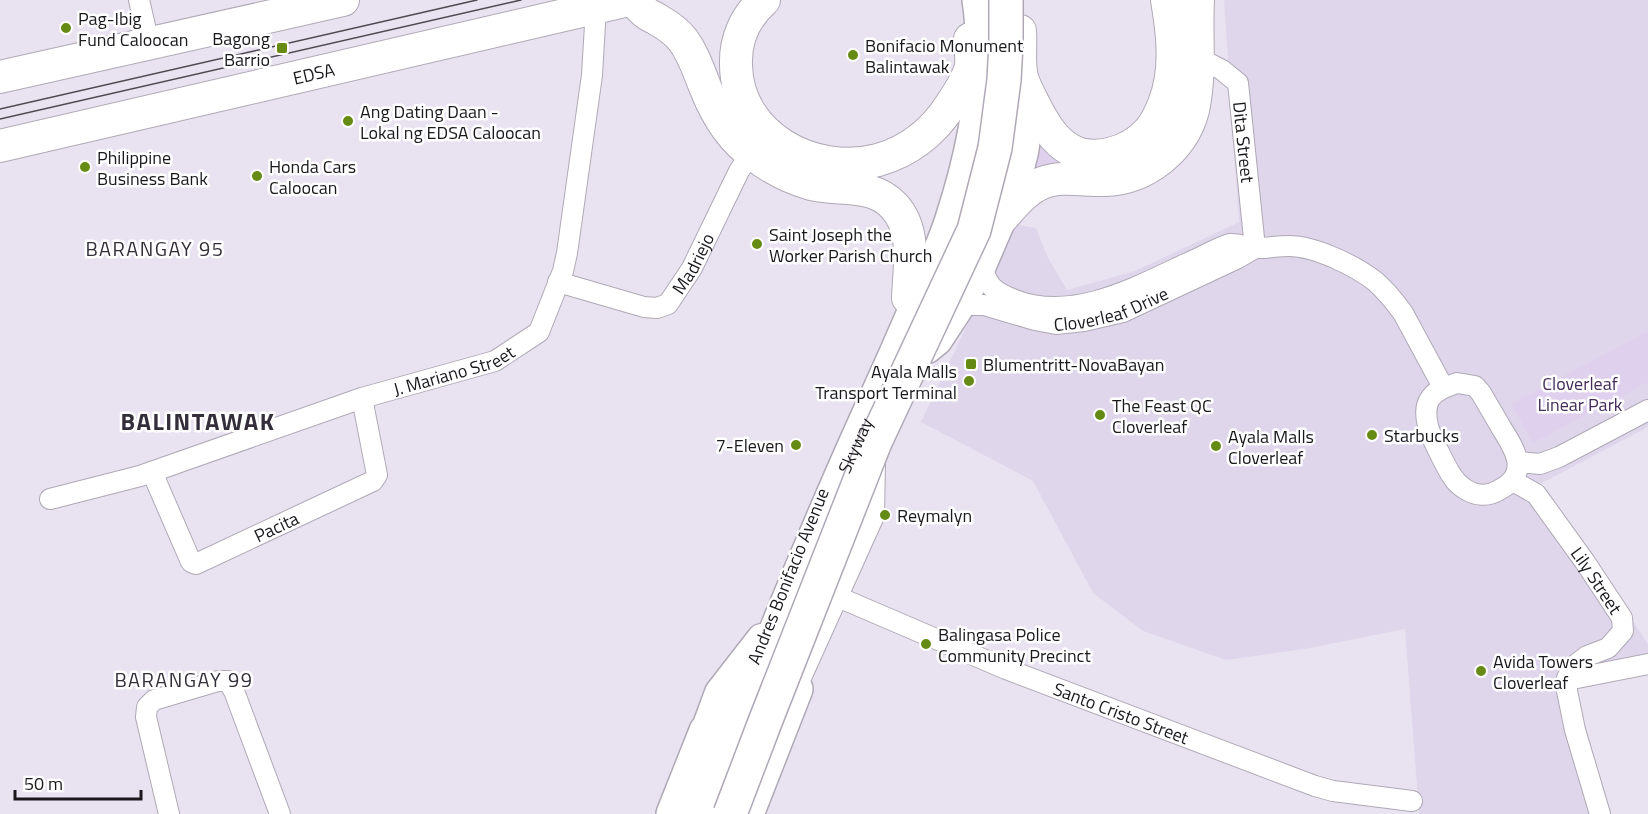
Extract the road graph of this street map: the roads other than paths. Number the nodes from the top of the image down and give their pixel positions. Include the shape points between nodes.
1 (139, 0) edge
2 (343, 0) edge
3 (631, 0) edge
4 (764, 0) edge
5 (968, 0) edge
6 (979, 0) edge
7 (1006, 0) edge
8 (1018, 0) edge
9 (1167, 0) edge
10 (1198, 0) edge
11 (596, 8) junction
12 (149, 43) junction
13 (1199, 58) junction
14 (971, 67) junction
15 (1021, 74) junction
16 (0, 77) edge
17 (0, 146) edge
18 (751, 153) junction
19 (995, 223) junction
20 (1255, 248) junction
21 (982, 263) junction
22 (558, 282) junction
23 (908, 298) junction
24 (958, 308) junction
25 (927, 348) junction
26 (1443, 387) junction
27 (362, 398) junction
28 (1648, 410) edge
29 (875, 458) junction
30 (152, 472) junction
31 (1516, 472) junction
32 (50, 499) dead end
33 (838, 597) junction
34 (762, 639) junction
35 (1648, 664) edge
36 (1567, 680) junction
37 (796, 689) junction
38 (706, 731) junction
39 (706, 800) edge
40 (1412, 801) dead end
41 (169, 814) edge
42 (280, 814) edge
43 (673, 814) edge
44 (695, 814) edge
45 (731, 814) edge
46 (747, 814) edge
47 (754, 814) edge
48 (1600, 814) edge

1 - 12 street
2 - 12 highway
3 - 11 highway, EDSA
3 - 18 highway via 682,40 723,122
4 - 14 highway via 747,20 739,38 737,82 757,124 798,153 852,163 881,159 908,147 928,133 945,113
5 - 14 highway
6 - 39 highway, Skyway via 981,84 973,143 952,220
7 - 45 highway, Skyway, bridge via 1004,81 995,148 974,230 875,442
8 - 15 highway
9 - 15 highway via 1173,48 1168,93 1151,129 1123,149 1106,155 1086,155 1068,148 1046,124
10 - 13 highway
11 - 17 highway, EDSA
11 - 22 street, J. Mariano Street via 592,75 567,254
12 - 16 highway
13 - 19 highway via 1190,119 1166,155 1126,177 1044,182
13 - 20 street, Dita Street via 1238,83
14 - 23 main road, Andres Bonifacio Avenue via 964,124 945,209
15 - 19 main road, Andres Bonifacio Avenue via 996,187
15 - 19 main road, Andres Bonifacio Avenue via 1026,132 1023,152 1013,191
18 - 22 street, Madriejo via 692,268 668,304 644,308
18 - 23 highway via 802,181 862,189 894,206 908,231
19 - 21 main road, Andres Bonifacio Avenue
19 - 25 main road, Andres Bonifacio Avenue via 930,334
20 - 21 street, Cloverleaf Drive via 1230,244 1115,295 1050,308 1003,296 988,284
20 - 24 street, Cloverleaf Drive via 1123,312 1083,321 1056,324 984,305
20 - 26 street, Cloverleaf Drive via 1291,246 1311,250 1356,268 1377,283 1403,314
21 - 24 main road, Andres Bonifacio Avenue
22 - 27 street, J. Mariano Street via 539,332 495,361
23 - 34 main road, Andres Bonifacio Avenue
24 - 25 main road, Andres Bonifacio Avenue
25 - 29 main road, Andres Bonifacio Avenue
26 - 31 street via 1457,382 1475,386 1514,447
26 - 31 street via 1430,399 1426,413 1428,428 1452,476 1478,496 1499,490
27 - 30 street, J. Mariano Street
27 - 30 street, Pacita via 377,475 373,481 196,564 191,562
28 - 31 street via 1559,457
29 - 33 street via 874,516
29 - 45 main road, Andres Bonifacio Avenue via 778,682
30 - 32 street, J. Mariano Street
31 - 36 street, Lily Street via 1536,494 1622,618 1623,631 1608,648 1574,666
33 - 37 street
33 - 40 street, Santo Cristo Street via 1005,669 1314,786
34 - 38 main road via 720,693
34 - 39 main road, Andres Bonifacio Avenue via 736,702
35 - 36 street
36 - 48 street via 1575,730
37 - 46 highway
37 - 47 street
38 - 39 main road
38 - 43 highway
39 - 44 main road, Andres Bonifacio Avenue
41 - 42 street via 147,707 154,700 218,681 228,681 234,691

